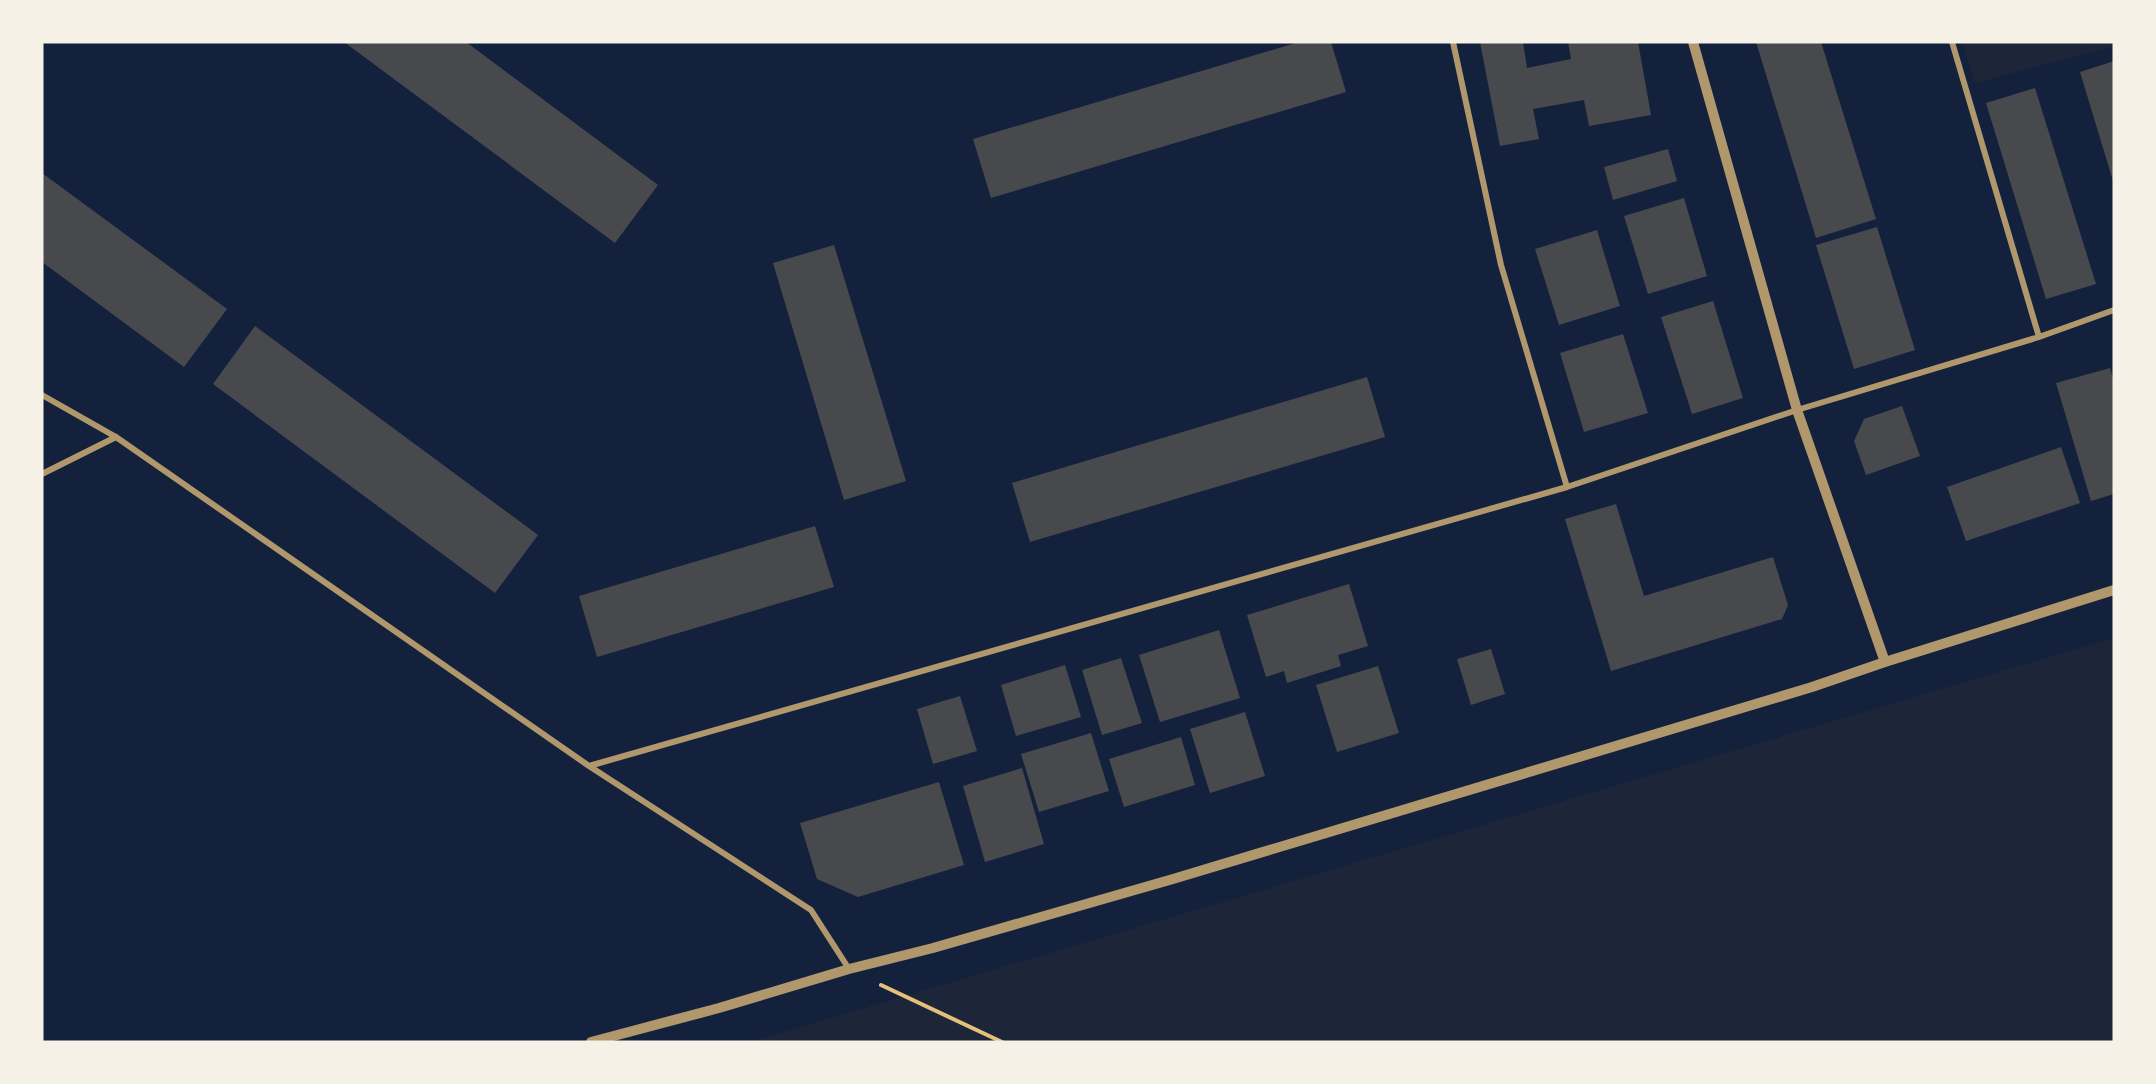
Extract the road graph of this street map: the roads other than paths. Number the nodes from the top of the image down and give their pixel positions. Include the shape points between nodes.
1 (1453, 42) edge
2 (1693, 42) edge
3 (1952, 42) edge
4 (2114, 310) edge
5 (2039, 337) junction
6 (42, 395) edge
7 (1797, 410) junction
8 (116, 437) junction
9 (42, 474) edge
10 (1567, 487) junction
11 (2114, 590) edge
12 (1885, 662) junction
13 (590, 766) junction
14 (849, 969) junction
15 (591, 1042) edge

1 - 10 street via 1501,265
2 - 7 street
3 - 5 street
4 - 5 street
5 - 7 street
6 - 8 street
7 - 10 street
7 - 12 street
8 - 9 street
8 - 13 street
10 - 13 street
11 - 12 street
12 - 14 street via 1173,879
13 - 14 street via 811,910
14 - 15 street

